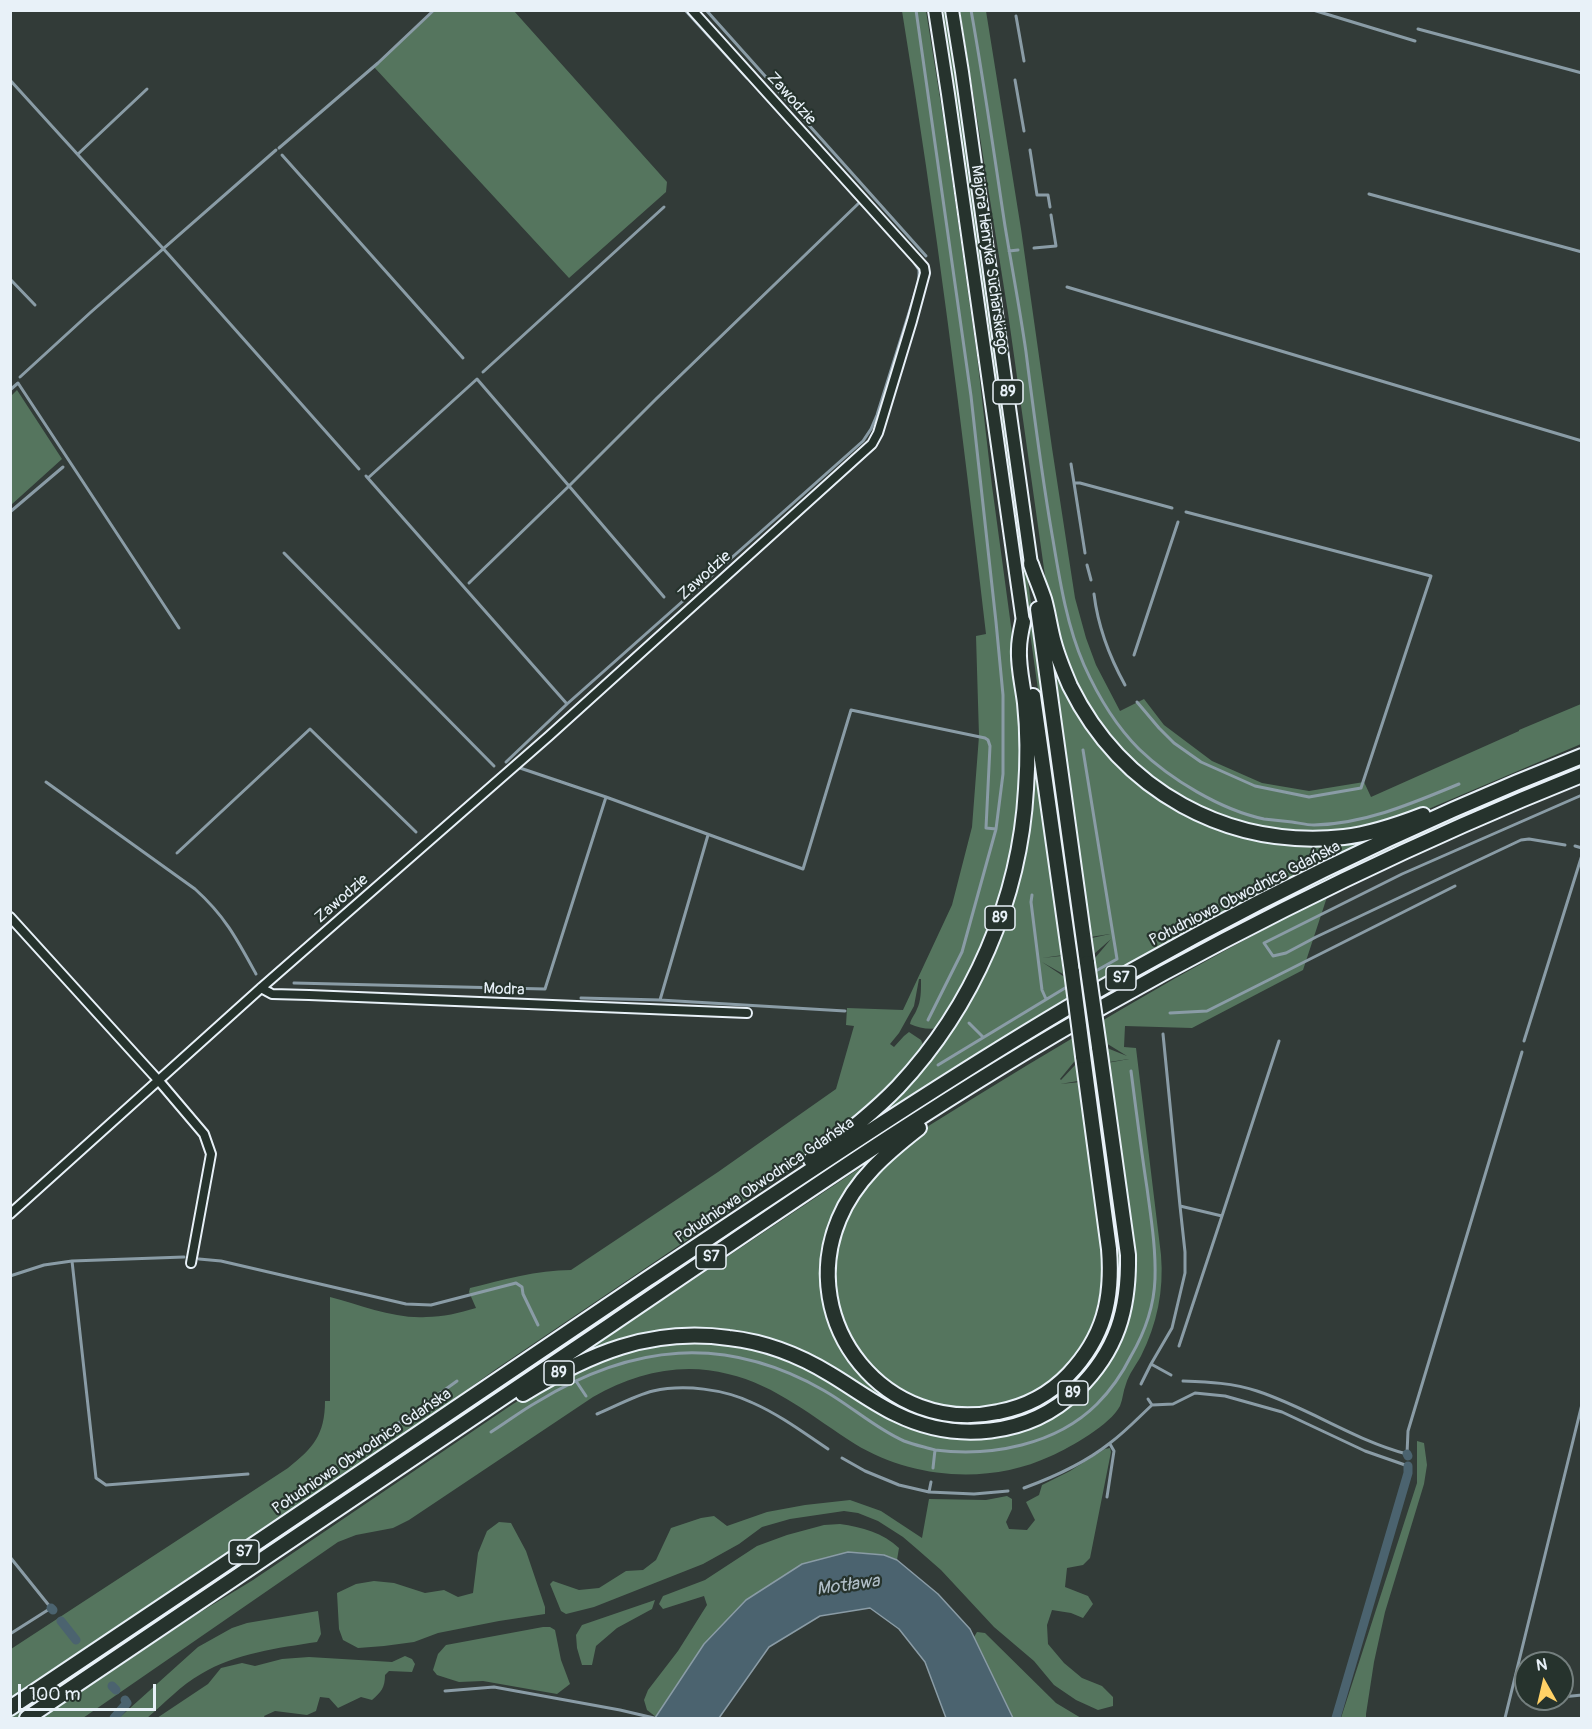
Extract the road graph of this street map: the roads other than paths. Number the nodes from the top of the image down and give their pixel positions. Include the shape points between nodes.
1 (692, 10) edge
2 (935, 10) edge
3 (952, 10) edge
4 (1031, 564) junction
5 (1023, 622) junction
6 (1581, 756) edge
7 (1581, 775) edge
8 (1497, 791) junction
9 (10, 916) edge
10 (261, 988) junction
11 (747, 1013) dead end
12 (159, 1081) junction
13 (942, 1104) junction
14 (765, 1201) junction
15 (10, 1214) edge
16 (191, 1263) dead end
17 (483, 1411) junction
18 (10, 1708) edge
19 (27, 1719) edge

1 - 10 street, Zawodzie via 924,267 923,284 878,433 872,444 549,736
2 - 5 highway, Majora Henryka Sucharskiego / 89
3 - 4 highway, Majora Henryka Sucharskiego / 89
4 - 8 highway, 89 via 1060,664 1083,710 1126,764 1192,811 1252,832 1316,839 1345,837 1399,824 1469,795
4 - 17 highway, 89, bridge via 1128,1255 1128,1288 1121,1320 1103,1359 1074,1393 1048,1411 998,1430 945,1430 914,1422 788,1353 744,1340 692,1335 649,1339 610,1350 511,1401
5 - 13 highway, 89, bridge via 1111,1272 1104,1317 1082,1360 1049,1391 1010,1410 970,1416 951,1414 900,1398 861,1366 834,1318 828,1282 830,1250 839,1218 873,1168
5 - 14 highway, 89 via 1019,650 1027,747 1024,824 1002,914 984,958 952,1017 898,1087 862,1121 787,1177
6 - 8 highway, Południowa Obwodnica Gdańska / S7
7 - 13 highway, Południowa Obwodnica Gdańska / S7 via 1413,847 1247,928 1101,1008
8 - 14 highway, Południowa Obwodnica Gdańska / S7 via 1340,863 1144,965 981,1060
9 - 12 street
10 - 11 street, Modra via 272,994
10 - 12 street, Zawodzie
12 - 15 street
12 - 16 street via 204,1134 211,1154
13 - 17 highway, Południowa Obwodnica Gdańska / S7
14 - 18 highway, Południowa Obwodnica Gdańska / S7
17 - 19 highway, Południowa Obwodnica Gdańska / S7

